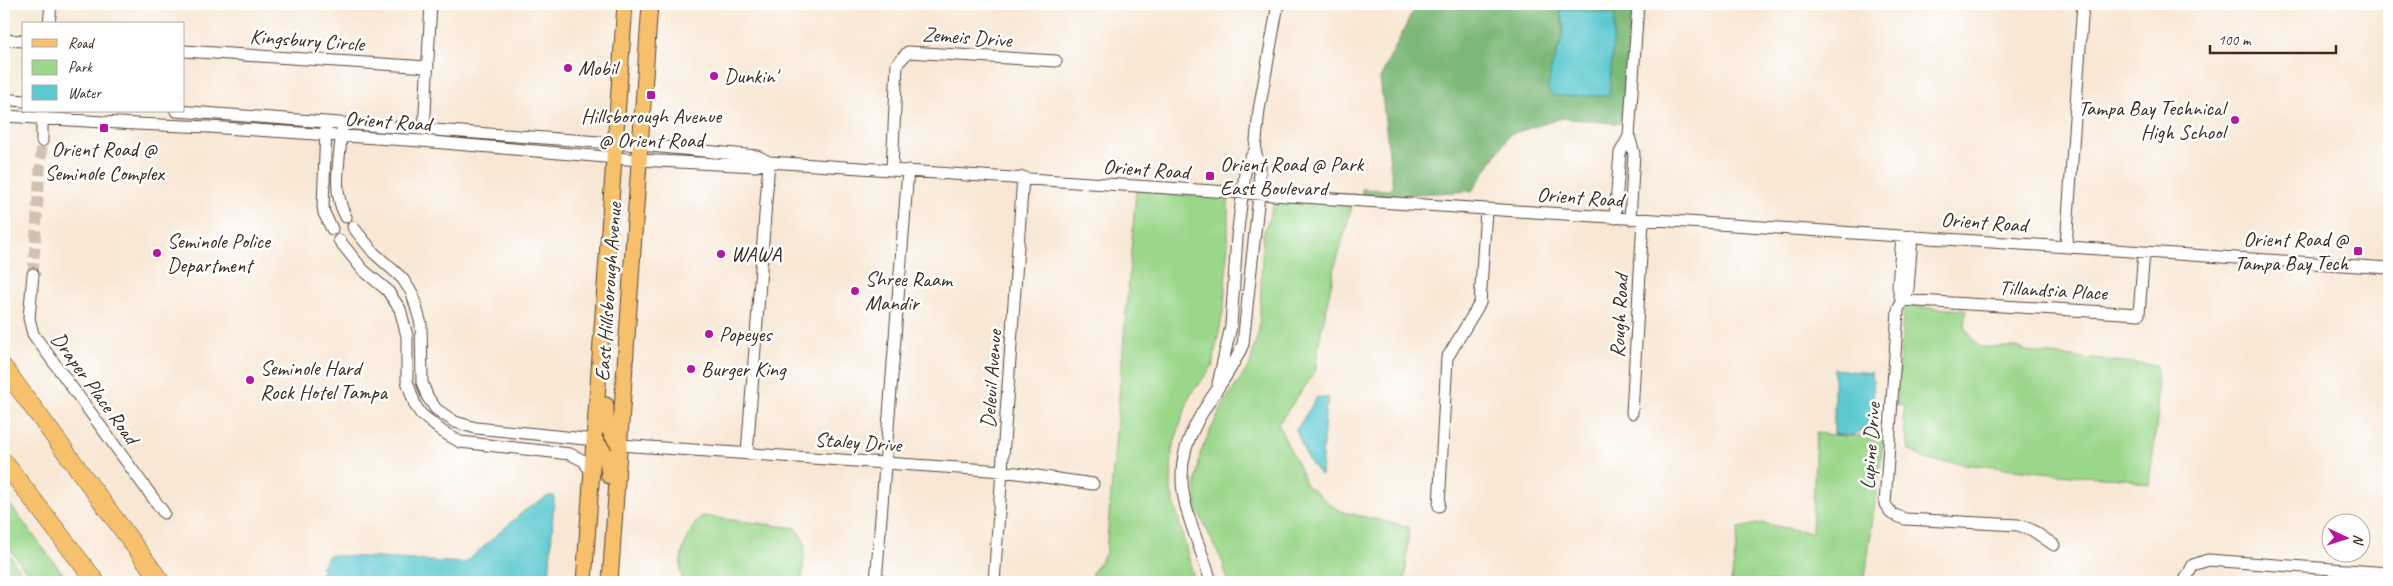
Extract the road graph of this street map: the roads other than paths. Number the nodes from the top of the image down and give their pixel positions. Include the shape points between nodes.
1 (51, 4) edge
2 (431, 4) edge
3 (625, 4) edge
4 (650, 4) edge
5 (1278, 4) edge
6 (1638, 4) edge
7 (2083, 4) edge
8 (49, 22) edge
9 (4, 40) edge
10 (22, 41) edge
11 (185, 51) edge
12 (1056, 61) dead end
13 (428, 67) junction
14 (4, 99) edge
15 (22, 101) edge
16 (185, 112) edge
17 (42, 115) edge
18 (4, 116) edge
19 (326, 123) junction
20 (342, 124) junction
21 (424, 130) junction
22 (325, 135) junction
23 (341, 136) junction
24 (1629, 136) junction
25 (42, 141) tunnel mouth
26 (1255, 150) junction
27 (615, 151) junction
28 (639, 152) junction
29 (769, 162) junction
30 (892, 169) junction
31 (908, 170) junction
32 (1024, 177) junction
33 (1242, 194) junction
34 (1258, 195) junction
35 (1486, 210) junction
36 (346, 217) dead end
37 (1615, 218) junction
38 (1630, 219) junction
39 (1643, 220) junction
40 (353, 227) dead end
41 (332, 229) dead end
42 (1907, 236) junction
43 (339, 240) dead end
44 (2066, 246) junction
45 (2144, 252) junction
46 (2389, 268) edge
47 (33, 274) tunnel mouth
48 (1901, 300) junction
49 (603, 332) junction
50 (4, 368) edge
51 (1216, 390) junction
52 (1632, 414) dead end
53 (595, 440) junction
54 (619, 445) junction
55 (747, 454) junction
56 (4, 462) edge
57 (886, 463) junction
58 (1003, 471) junction
59 (592, 474) junction
60 (84, 479) junction
61 (20, 483) junction
62 (1093, 484) dead end
63 (1439, 506) dead end
64 (164, 513) dead end
65 (2054, 545) dead end
66 (612, 550) junction
67 (2389, 574) edge
68 (84, 582) edge
69 (96, 582) edge
70 (161, 582) edge
71 (174, 582) edge
72 (584, 582) edge
73 (610, 582) edge
74 (876, 582) edge
75 (994, 582) edge
76 (1211, 582) edge
77 (2184, 582) edge

1 - 8 street
2 - 13 street
3 - 27 main road
4 - 28 main road, East Hillsborough Avenue
5 - 26 street
6 - 24 street
7 - 44 street
9 - 10 street
11 - 13 street, Kingsbury Circle
12 - 30 street, Zemeis Drive via 908,52 897,64
13 - 21 street
14 - 15 street
16 - 19 street, Orient Road
17 - 18 street, Orient Road
17 - 22 street, Orient Road
17 - 25 street
19 - 20 street, Orient Road
19 - 22 street
20 - 21 street, Orient Road
20 - 23 street
21 - 27 street, Orient Road
22 - 23 street, Orient Road
22 - 41 street via 323,206
23 - 27 street, Orient Road
23 - 36 street via 338,186 339,202
24 - 37 street via 1620,153
24 - 38 street via 1634,154
26 - 33 street via 1246,165
26 - 34 street via 1260,166
27 - 28 street, Orient Road
27 - 49 main road
28 - 29 street, Orient Road via 756,166
28 - 54 main road, East Hillsborough Avenue
29 - 30 street, Orient Road
29 - 55 street
30 - 31 street, Orient Road
31 - 32 street, Orient Road
31 - 57 street
32 - 33 street, Orient Road
32 - 58 street, Deleuil Avenue
33 - 34 street, Orient Road
33 - 51 street via 1231,326
34 - 35 street, Orient Road
34 - 51 street via 1243,344 1235,364
35 - 37 street, Orient Road
35 - 63 street via 1480,303 1447,358
37 - 38 street, Orient Road
38 - 39 street, Orient Road
39 - 42 street, Orient Road
39 - 52 street, Rough Road
40 - 53 street via 374,253 402,278 412,293 421,324 422,382 436,409 454,422 476,428
42 - 44 street, Orient Road
42 - 48 street, Lupine Drive via 1908,289
43 - 59 street via 363,270 387,290 400,309 407,336 407,381 421,414 460,442 570,454 584,461
44 - 45 street, Orient Road
45 - 46 street, Orient Road
45 - 48 street, Tillandsia Place via 2139,314
47 - 64 street, Draper Place Road via 29,318 33,334
48 - 65 street, Lupine Drive via 1885,497 1888,510 1905,519 2018,525
49 - 53 main road
49 - 54 main road via 608,362 606,424
50 - 60 highway
51 - 76 street via 1196,423 1183,470 1184,508
53 - 59 main road
53 - 66 main road via 605,450 609,461 607,526
54 - 55 street, Staley Drive
54 - 66 main road, East Hillsborough Avenue
55 - 57 street, Staley Drive
56 - 61 highway
57 - 58 street, Staley Drive
57 - 74 street
58 - 62 street, Staley Drive
58 - 75 street, Deleuil Avenue
59 - 72 main road
60 - 70 highway
60 - 71 highway
61 - 68 highway
61 - 69 highway
66 - 73 main road, East Hillsborough Avenue
67 - 77 street via 2208,560 2193,565

